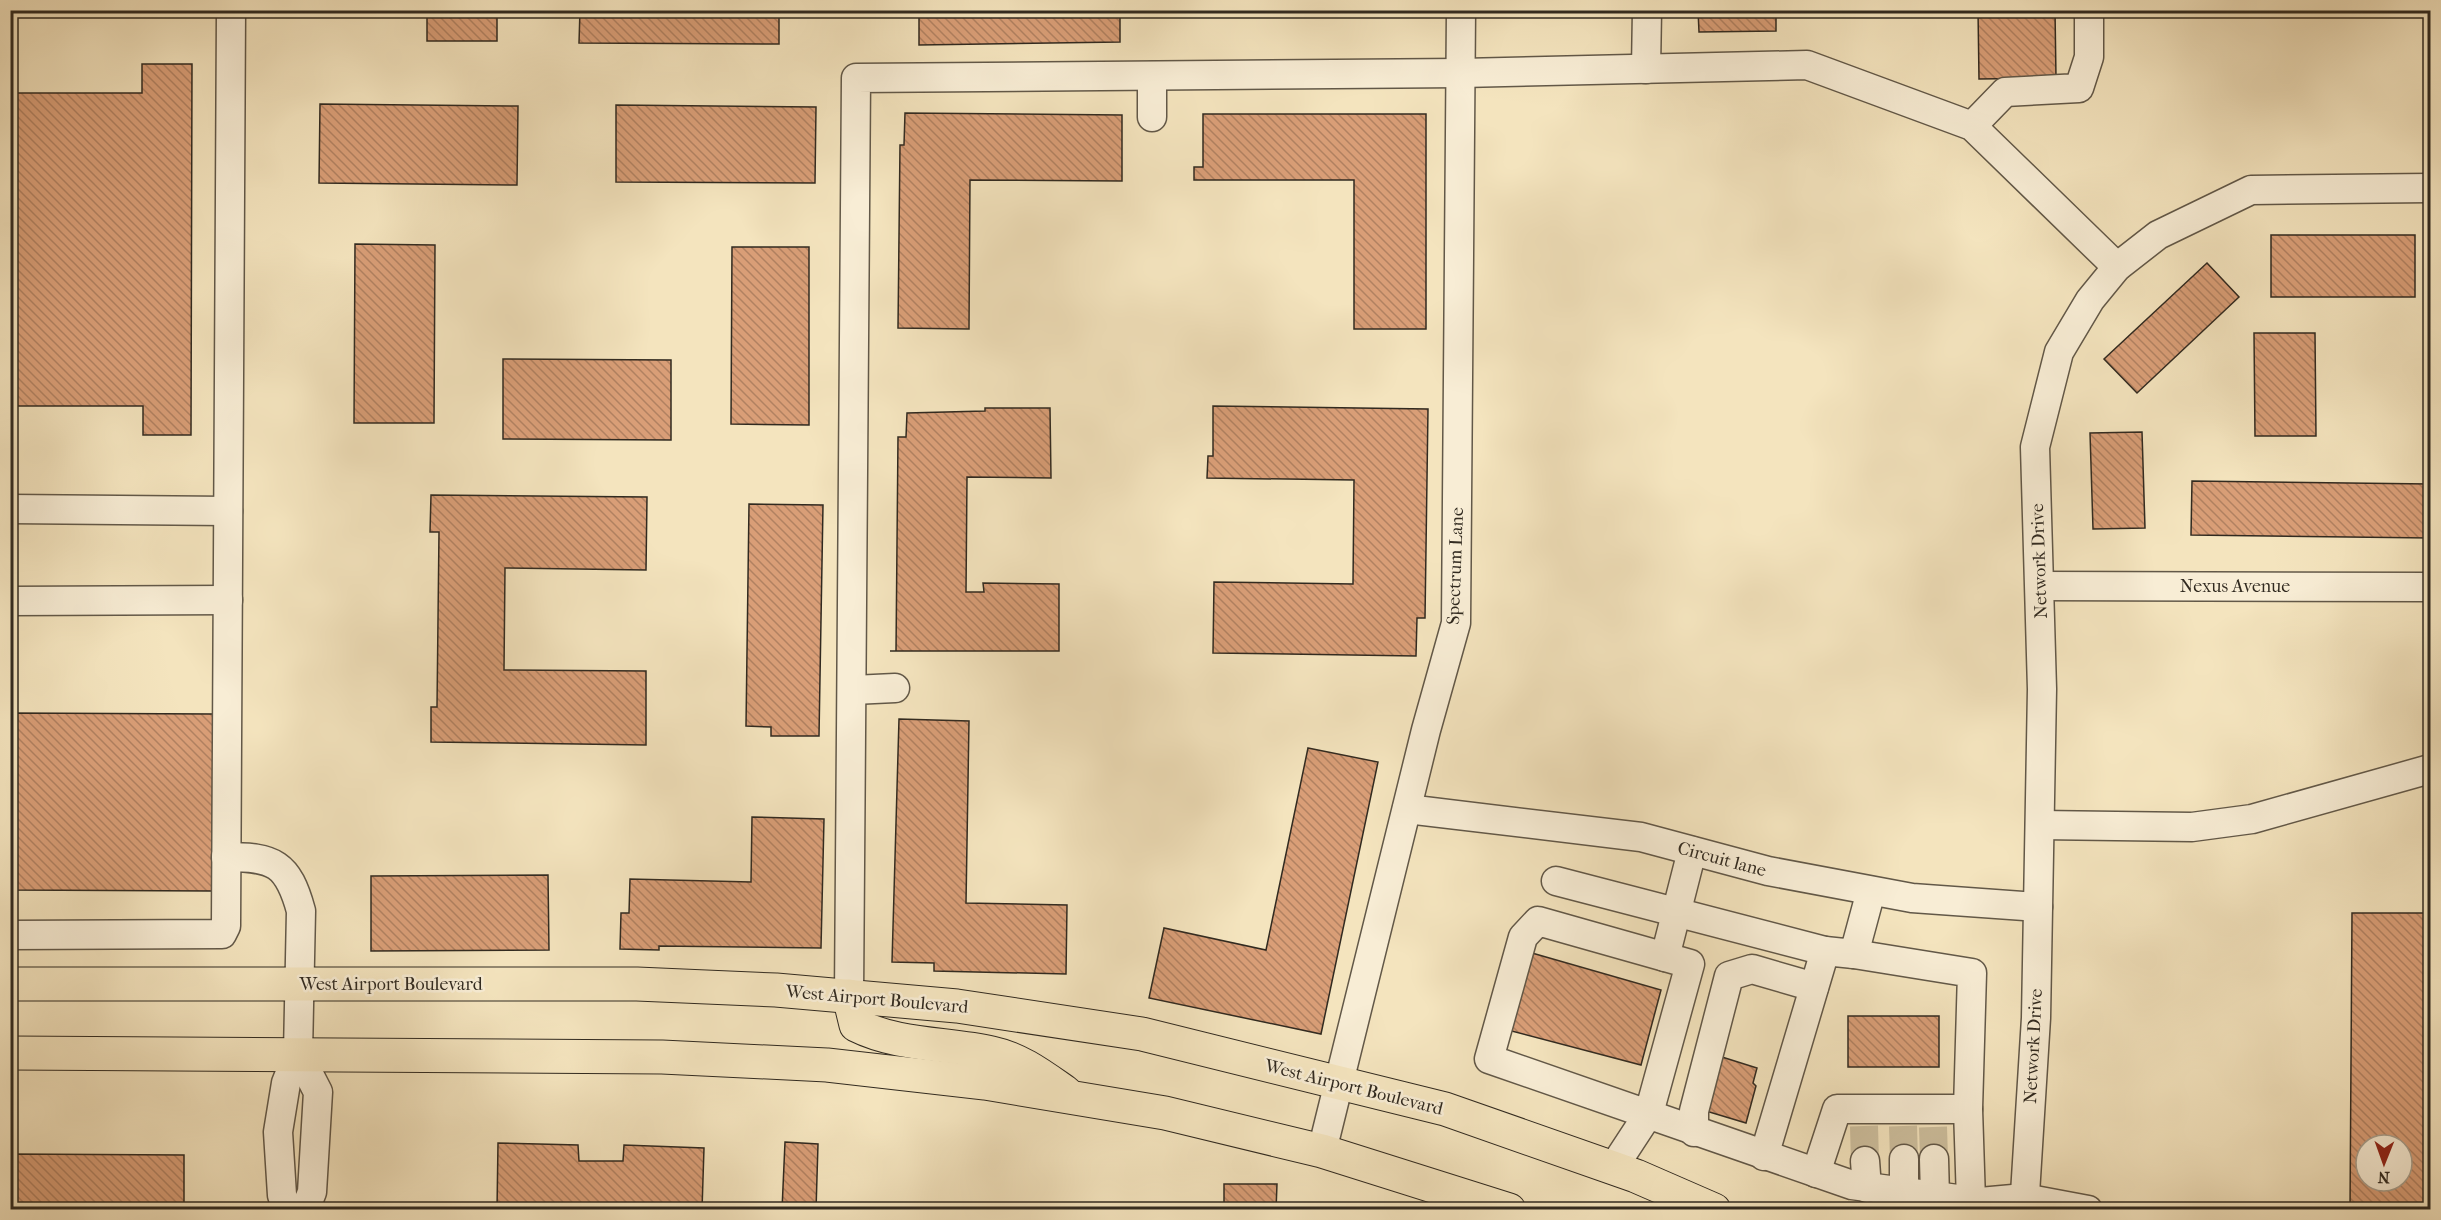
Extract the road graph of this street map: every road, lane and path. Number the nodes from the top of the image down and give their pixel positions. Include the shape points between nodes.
1 (231, 10) edge
2 (1461, 10) edge
3 (1647, 10) edge
4 (2089, 10) edge
5 (1646, 69) junction
6 (1462, 73) junction
7 (1152, 76) junction
8 (1152, 117) dead end
9 (1972, 126) junction
10 (2430, 188) edge
11 (2117, 267) junction
12 (10, 509) edge
13 (228, 511) junction
14 (2040, 586) junction
15 (2430, 587) edge
16 (228, 600) junction
17 (10, 601) edge
18 (895, 688) dead end
19 (853, 690) junction
20 (2430, 769) edge
21 (1407, 809) junction
22 (2040, 825) junction
23 (1692, 851) junction
24 (226, 857) junction
25 (1556, 881) dead end
26 (1871, 891) junction
27 (2038, 907) junction
28 (1677, 911) junction
29 (10, 935) edge
30 (1825, 951) junction
31 (1854, 954) junction
32 (1665, 957) junction
33 (10, 984) edge
34 (298, 984) junction
35 (1814, 987) junction
36 (849, 996) junction
37 (10, 1053) edge
38 (298, 1053) junction
39 (1340, 1083) junction
40 (1073, 1097) junction
41 (1968, 1110) junction
42 (1648, 1113) junction
43 (1694, 1132) junction
44 (1323, 1151) junction
45 (1764, 1156) junction
46 (1904, 1159) tunnel mouth
47 (1934, 1159) tunnel mouth
48 (1613, 1168) junction
49 (1816, 1173) junction
50 (1857, 1186) edge
51 (1904, 1193) junction
52 (1935, 1197) junction
53 (1971, 1201) junction
54 (2024, 1204) edge
55 (287, 1209) edge
56 (305, 1209) edge
57 (1509, 1209) edge
58 (1714, 1209) edge
59 (2088, 1209) edge

1 - 13 street
2 - 6 street, Spectrum Lane
3 - 5 street
4 - 9 street via 2089,57 2079,88 2005,92
5 - 6 street
5 - 9 street via 1807,65
6 - 7 street
6 - 21 street, Spectrum Lane via 1456,624
7 - 8 street
7 - 19 street via 856,78
9 - 11 street
10 - 11 street, Network Drive via 2251,190 2158,235
11 - 14 street, Network Drive via 2090,300 2059,352 2038,436
12 - 13 street
13 - 16 street
14 - 15 street, Nexus Avenue
14 - 22 street, Network Drive
16 - 17 street
16 - 24 street
18 - 19 street
19 - 36 street
20 - 22 street via 2252,819 2192,827
21 - 23 street, Circuit lane via 1641,837
21 - 39 street, Spectrum Lane
22 - 27 street, Network Drive
23 - 26 street, Circuit lane
23 - 28 street
24 - 29 street via 226,926 222,934
24 - 34 street via 259,857 281,869 295,889 301,911
25 - 28 street
26 - 27 street, Circuit lane via 1912,898
26 - 31 street
27 - 54 street, Network Drive via 2036,1018
28 - 30 street
28 - 32 street
30 - 31 street
30 - 35 street
31 - 41 street via 1972,974
32 - 42 street via 1690,964
32 - 42 street via 1538,921 1523,937 1489,1059
33 - 34 main road, West Airport Boulevard
34 - 36 main road, West Airport Boulevard via 638,984
34 - 38 street
35 - 43 street via 1752,969 1729,976 1694,1111
35 - 45 street
36 - 39 main road, West Airport Boulevard via 957,1006 1142,1034
36 - 40 main road via 856,1025 879,1036 994,1053 1026,1065
37 - 38 main road
38 - 40 main road via 662,1057 827,1065
38 - 55 street via 286,1083 278,1132 282,1195
38 - 56 street via 318,1092 312,1191
39 - 44 street, Spectrum Lane
39 - 48 main road, West Airport Boulevard via 1445,1109
40 - 44 main road via 1165,1113
41 - 49 street via 1933,1118 1864,1118 1838,1109
41 - 53 street
42 - 43 street
42 - 48 street
43 - 45 street
44 - 57 main road
45 - 49 street
46 - 51 street
47 - 52 street
48 - 58 main road, West Airport Boulevard
49 - 50 street
50 - 51 street
51 - 52 street
52 - 53 street
53 - 54 street
54 - 59 street

